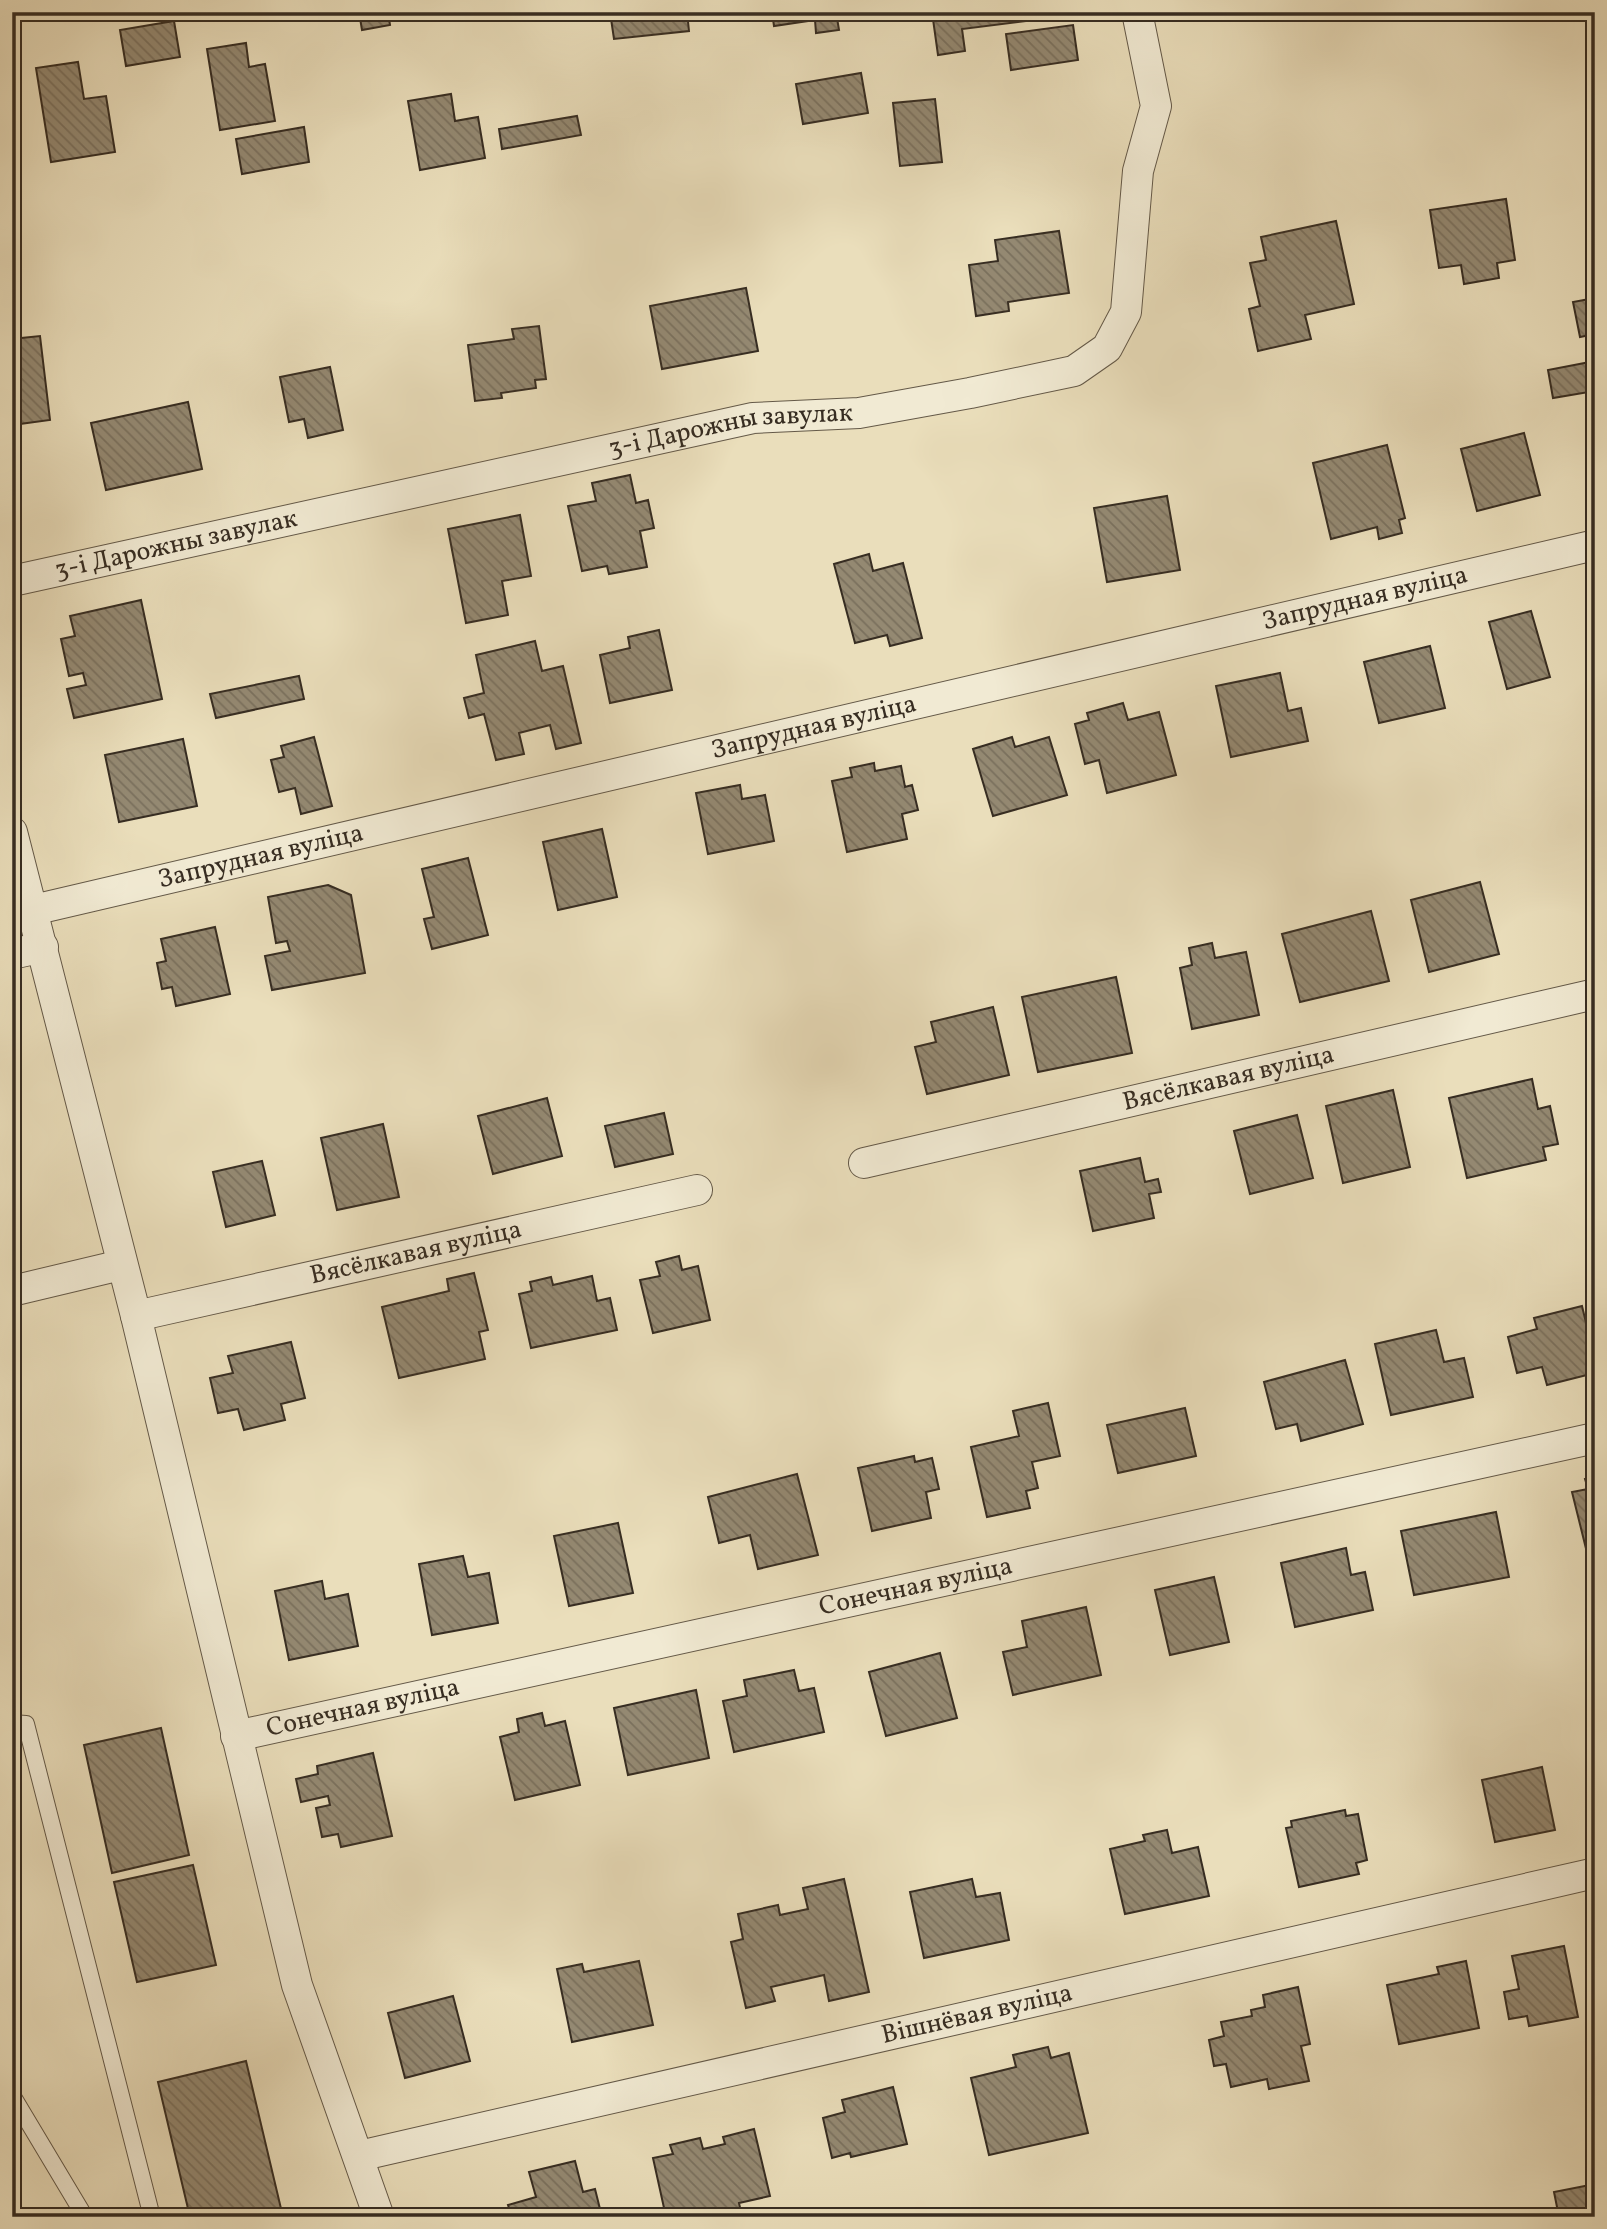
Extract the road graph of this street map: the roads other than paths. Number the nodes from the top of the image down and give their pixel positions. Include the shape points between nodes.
1 (1137, 12) edge
2 (1595, 545) edge
3 (12, 581) edge
4 (12, 832) edge
5 (33, 910) junction
6 (43, 947) junction
7 (12, 954) edge
8 (1595, 993) edge
9 (864, 1163) dead end
10 (696, 1190) dead end
11 (121, 1265) junction
12 (12, 1291) edge
13 (136, 1316) junction
14 (1595, 1438) edge
15 (12, 1723) edge
16 (236, 1736) junction
17 (1595, 1873) edge
18 (12, 2095) edge
19 (359, 2156) junction
20 (85, 2217) edge
21 (152, 2217) edge
22 (379, 2217) edge

1 - 3 street, 3-і Дарожны завулак via 1156,106 1138,171 1130,290 1126,312 1107,348 1074,371 859,413 752,418
2 - 5 street, Запрудная вуліца
4 - 5 street
5 - 6 street
6 - 7 street
6 - 11 street
8 - 9 street, Вясёлкавая вуліца
10 - 13 street, Вясёлкавая вуліца
11 - 12 street
11 - 13 street
13 - 16 street
14 - 16 street, Сонечная вуліца
15 - 21 lane via 26,1724
16 - 19 street via 297,1985
17 - 19 street, Вішнёвая вуліца
18 - 20 lane
19 - 22 street

